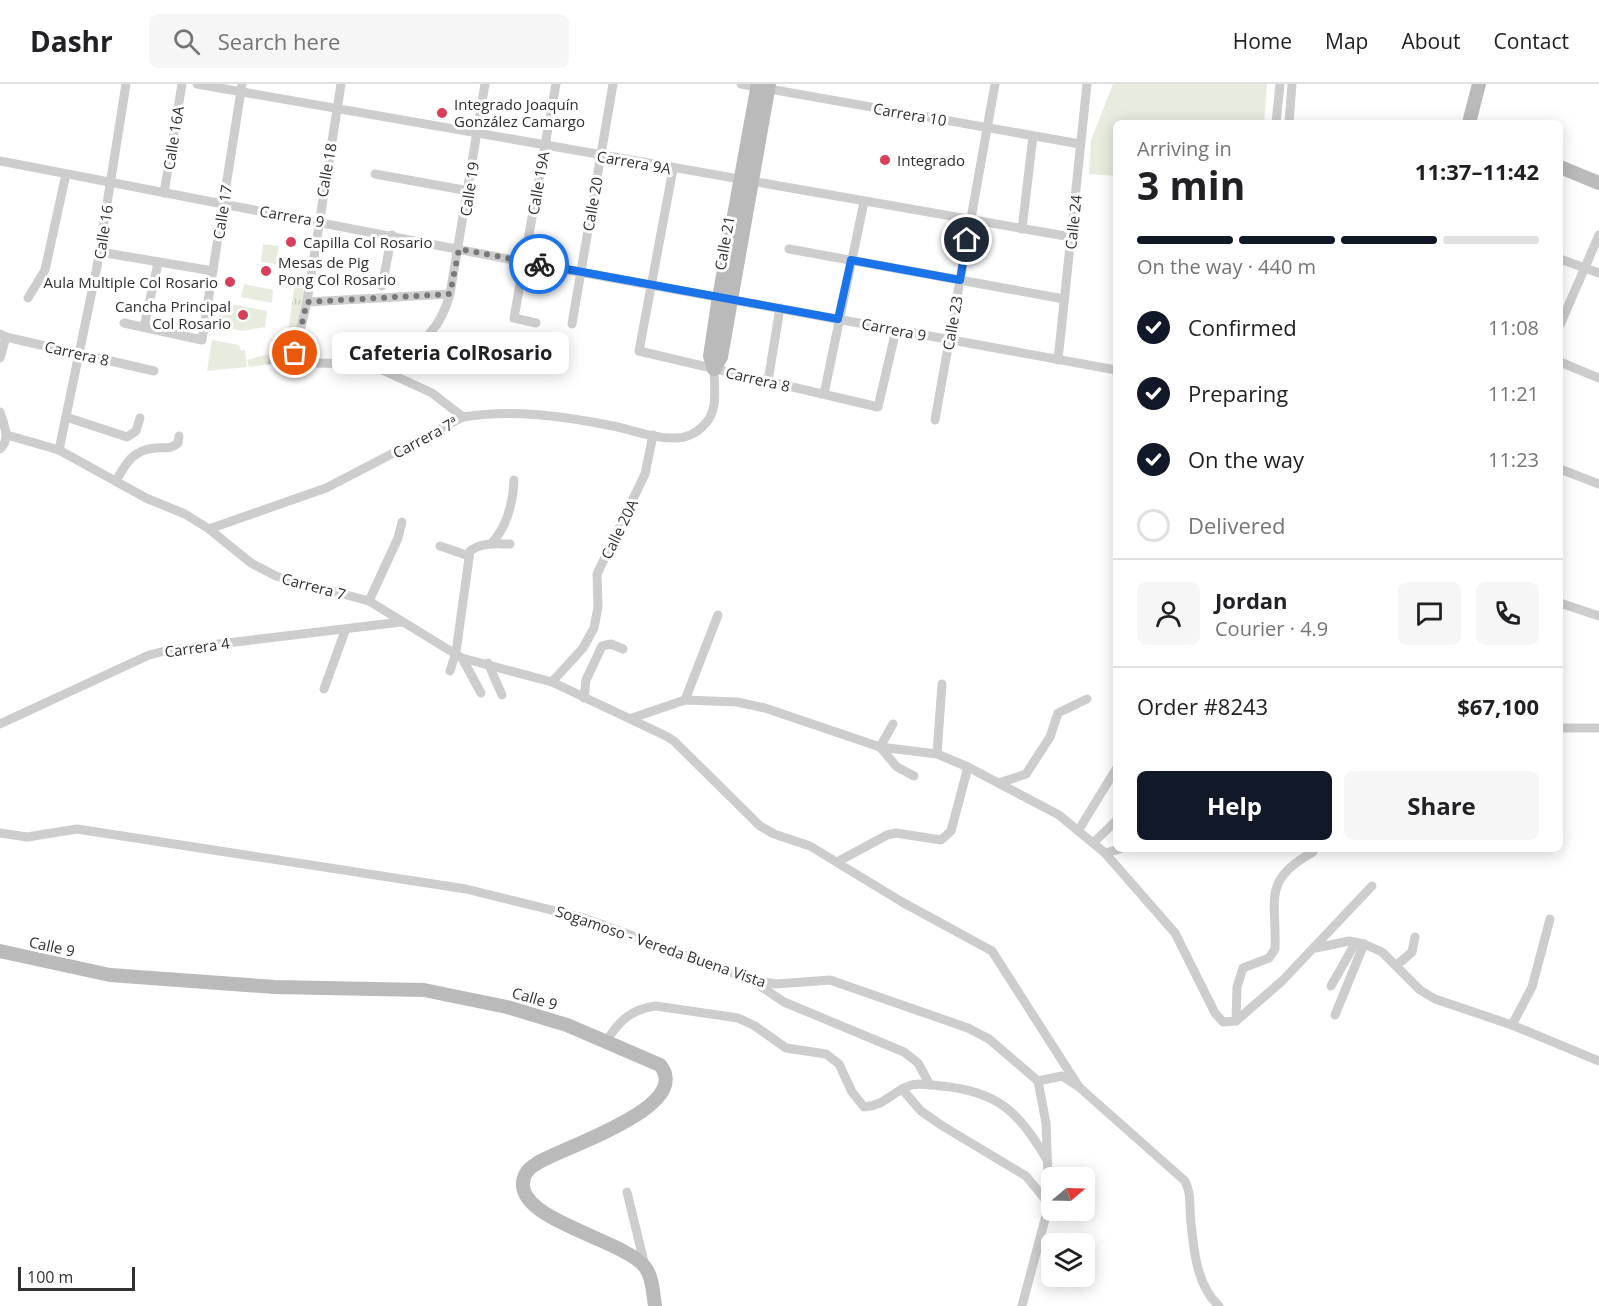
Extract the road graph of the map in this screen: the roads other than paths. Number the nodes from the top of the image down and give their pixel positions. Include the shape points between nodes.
1 (126, 84) edge
2 (182, 84) edge
3 (196, 84) edge
4 (341, 84) edge
5 (485, 84) edge
6 (556, 84) edge
7 (613, 84) edge
8 (741, 84) edge
9 (995, 84) edge
10 (1086, 84) edge
11 (1280, 84) edge
12 (1292, 84) edge
13 (1479, 84) edge
14 (763, 86) edge
15 (241, 88) edge
16 (337, 110) junction
17 (1276, 120) edge
18 (1289, 120) edge
19 (1470, 120) edge
20 (987, 128) junction
21 (478, 135) junction
22 (1033, 136) junction
23 (1080, 144) junction
24 (545, 146) junction
25 (601, 156) junction
26 (0, 161) edge
27 (673, 168) junction
28 (1563, 168) edge
29 (66, 174) junction
30 (375, 174) dead end
31 (746, 181) junction
32 (110, 183) junction
33 (1599, 183) edge
34 (469, 191) junction
35 (164, 193) junction
36 (864, 202) junction
37 (223, 205) junction
38 (318, 220) junction
39 (970, 220) junction
40 (1022, 229) junction
41 (392, 235) junction
42 (1599, 236) edge
43 (1071, 237) junction
44 (459, 249) junction
45 (789, 249) dead end
46 (100, 252) junction
47 (851, 260) junction
48 (1563, 260) edge
49 (158, 262) junction
50 (524, 262) junction
51 (1586, 268) junction
52 (213, 271) junction
53 (581, 272) junction
54 (1599, 273) edge
55 (960, 280) junction
56 (651, 284) junction
57 (382, 286) dead end
58 (450, 294) junction
59 (28, 298) dead end
60 (725, 298) junction
61 (1064, 299) junction
62 (307, 302) junction
63 (780, 308) junction
64 (1563, 318) edge
65 (838, 319) junction
66 (536, 322) dead end
67 (124, 323) dead end
68 (572, 324) dead end
69 (144, 327) junction
70 (896, 330) junction
71 (3, 336) edge
72 (949, 340) junction
73 (79, 354) junction
74 (0, 358) edge
75 (1058, 360) junction
76 (369, 363) junction
77 (1563, 363) edge
78 (714, 369) junction
79 (1113, 369) edge
80 (154, 371) dead end
81 (1599, 378) edge
82 (768, 381) junction
83 (824, 394) junction
84 (0, 412) edge
85 (66, 417) junction
86 (463, 417) junction
87 (140, 418) dead end
88 (935, 420) dead end
89 (7, 435) junction
90 (653, 435) junction
91 (179, 436) dead end
92 (0, 450) edge
93 (59, 450) junction
94 (1563, 470) edge
95 (514, 480) dead end
96 (116, 481) junction
97 (1599, 484) edge
98 (402, 522) dead end
99 (209, 529) junction
100 (492, 543) junction
101 (510, 544) dead end
102 (440, 546) dead end
103 (469, 553) junction
104 (369, 601) junction
105 (1563, 604) edge
106 (718, 615) dead end
107 (1599, 616) edge
108 (401, 622) junction
109 (345, 631) junction
110 (622, 649) dead end
111 (459, 655) junction
112 (488, 663) junction
113 (450, 670) dead end
114 (552, 682) junction
115 (942, 684) dead end
116 (324, 689) dead end
117 (481, 693) dead end
118 (502, 694) dead end
119 (584, 698) junction
120 (1088, 699) dead end
121 (685, 700) junction
122 (632, 718) junction
123 (2, 722) edge
124 (892, 724) dead end
125 (1563, 728) edge
126 (1599, 728) edge
127 (880, 747) junction
128 (937, 754) junction
129 (969, 767) junction
130 (1113, 774) edge
131 (915, 777) dead end
132 (999, 783) junction
133 (1113, 824) edge
134 (1078, 831) junction
135 (0, 833) edge
136 (1093, 843) junction
137 (1113, 851) edge
138 (1313, 852) dead end
139 (1105, 853) junction
140 (837, 862) junction
141 (1372, 886) dead end
142 (1550, 919) dead end
143 (1415, 937) dead end
144 (1360, 943) junction
145 (1316, 948) junction
146 (0, 951) edge
147 (1397, 965) junction
148 (752, 980) junction
149 (1331, 986) dead end
150 (1335, 1015) dead end
151 (1236, 1021) junction
152 (1512, 1025) junction
153 (607, 1040) junction
154 (1599, 1061) edge
155 (1038, 1081) junction
156 (930, 1085) junction
157 (1079, 1087) junction
158 (902, 1089) junction
159 (1048, 1162) junction
160 (1048, 1167) edge
161 (627, 1192) dead end
162 (1041, 1194) edge
163 (1044, 1221) edge
164 (645, 1267) junction
165 (655, 1306) edge
166 (1022, 1306) edge
167 (1219, 1306) edge

1 - 32 street, Calle 16
2 - 35 street, Calle 16A
3 - 15 street, Carrera 9A
4 - 16 street, Calle 18
5 - 21 street, Calle 19
6 - 24 street, Calle 19A
7 - 25 street, Calle 20
8 - 14 street, Carrera 10
9 - 20 street, Calle 23
10 - 23 street, Calle 24
11 - 17 street
12 - 18 street
13 - 19 street
14 - 20 street, Carrera 10
14 - 31 street, Calle 21
15 - 16 street, Carrera 9A
15 - 37 street, Calle 17
16 - 21 street, Carrera 9A
16 - 38 street, Calle 18
20 - 22 street, Carrera 10
20 - 39 street, Calle 23
21 - 24 street, Carrera 9A
21 - 34 street, Calle 19
22 - 23 street, Carrera 10
22 - 40 street
23 - 43 street, Calle 24
24 - 25 street, Carrera 9A
24 - 50 street, Calle 19A
25 - 27 street, Carrera 9A
25 - 53 street, Calle 20
26 - 29 street, Carrera 9
27 - 31 street, Carrera 9A
27 - 56 street
28 - 33 street
29 - 32 street, Carrera 9
29 - 59 street via 48,259
30 - 34 street
31 - 36 street, Carrera 9A
31 - 60 street, Calle 21
32 - 35 street, Carrera 9
32 - 46 street, Calle 16
34 - 44 street, Calle 19
35 - 37 street, Carrera 9
36 - 39 street, Carrera 9A
36 - 47 street
37 - 38 street, Carrera 9
37 - 52 street, Calle 17
38 - 41 street, Carrera 9
38 - 62 street, Calle 18
39 - 40 street, Carrera 9A
39 - 55 street, Calle 23
40 - 43 street, Carrera 9A
41 - 44 street, Carrera 9
41 - 57 street
42 - 51 street
43 - 61 street, Calle 24
44 - 50 street, Carrera 9
44 - 58 street, Calle 19
45 - 47 street
46 - 49 street
46 - 73 street, Calle 16
47 - 55 street
47 - 65 street
48 - 51 street
49 - 52 street
49 - 69 street
50 - 53 street, Carrera 9
50 - 66 street, Calle 19A via 514,318
51 - 54 street
51 - 64 street
52 - 69 street, Calle 17 via 202,340
53 - 56 street, Carrera 9
53 - 68 street, Calle 20
55 - 61 street
55 - 72 street, Calle 23
56 - 60 street, Carrera 9
56 - 78 street, Carrera 8 via 639,351
58 - 62 street
58 - 76 street via 445,315 431,335 398,356
60 - 63 street, Carrera 9
60 - 78 street, Calle 21 via 721,357
61 - 75 street, Calle 24
62 - 76 street, Calle 18 via 295,353 297,363
63 - 65 street, Carrera 9
63 - 82 street
65 - 70 street, Carrera 9
65 - 83 street
67 - 69 street
70 - 72 street, Carrera 9
70 - 83 street, Carrera 8 via 878,407
71 - 73 street, Carrera 8
71 - 74 street
72 - 75 street, Carrera 9
72 - 88 street, Calle 23
73 - 80 street, Carrera 8
73 - 85 street, Calle 16
75 - 79 street, Carrera 9
76 - 86 street via 432,393
77 - 81 street
78 - 82 street, Carrera 8
78 - 90 street, Carrera 7ª via 714,409 703,427 676,438
82 - 83 street, Carrera 8
84 - 89 street
85 - 87 street via 127,437 136,431
85 - 93 street, Calle 16
86 - 90 street, Carrera 7ª via 486,413 539,415
86 - 99 street, Carrera 7ª via 326,488
89 - 92 street
89 - 93 street, Carrera 7
90 - 114 street, Calle 20A via 645,474 597,574 594,628 583,648
91 - 96 street via 171,448 147,450 131,457
93 - 96 street, Carrera 7
94 - 97 street
95 - 100 street via 502,532
96 - 99 street, Carrera 7
98 - 104 street
99 - 104 street, Carrera 7 via 230,549 276,576
100 - 101 street
100 - 103 street via 477,546
102 - 103 street
103 - 111 street
104 - 108 street, Carrera 7
105 - 107 street
106 - 121 street
108 - 109 street, Carrera 4
108 - 111 street, Carrera 7
109 - 116 street
109 - 123 street, Carrera 4 via 150,655
110 - 119 street via 611,644 602,646 586,680
111 - 112 street, Carrera 7
111 - 113 street
111 - 117 street
112 - 114 street, Carrera 7
112 - 118 street
114 - 119 street, Carrera 7
115 - 128 street
119 - 122 street, Carrera 7
120 - 132 street via 1058,713 1050,737 1026,774
121 - 122 street
121 - 127 street via 765,708
122 - 140 street, Carrera 7 via 674,741 760,826 810,846
124 - 127 street
125 - 126 street
127 - 128 street
127 - 131 street via 897,767
128 - 129 street
129 - 132 street
129 - 140 street via 951,831 941,840 896,833
130 - 134 street
132 - 134 street via 1059,814
133 - 136 street
134 - 136 street
135 - 148 street, Sogamoso - Vereda Buena Vista via 27,837 77,829 466,889 584,918
136 - 139 street
137 - 139 street
138 - 151 street via 1290,866 1276,884 1275,949 1269,958 1243,968 1237,987
139 - 151 street via 1175,933 1215,1013 1223,1022
140 - 157 street, Carrera 7 via 992,951
141 - 145 street
142 - 152 street via 1533,987
143 - 147 street via 1412,952
144 - 145 street via 1339,942
144 - 147 street via 1382,952
144 - 149 street
144 - 150 street
145 - 151 street
146 - 153 street, Calle 9 via 110,975 274,987 424,990 507,1006
147 - 152 street via 1420,990 1435,999
148 - 155 street, Sogamoso - Vereda Buena Vista via 777,984 830,980 938,1016 989,1039
148 - 156 street via 784,1002 904,1052 918,1063
152 - 154 street
153 - 158 street via 624,1019 642,1008 656,1006 738,1018 786,1048 826,1054 834,1059 864,1107 887,1101
153 - 164 street, Calle 9 via 660,1065 666,1072 666,1086 653,1102 599,1137 527,1170 523,1191 535,1207
155 - 157 street via 1057,1076
155 - 159 street
156 - 158 street via 911,1084
156 - 159 street via 989,1095 1025,1123
157 - 167 street via 1185,1181 1190,1191 1201,1279 1204,1289
158 - 162 street via 921,1111 1026,1176
159 - 160 street
161 - 164 street
163 - 166 street
164 - 165 street

